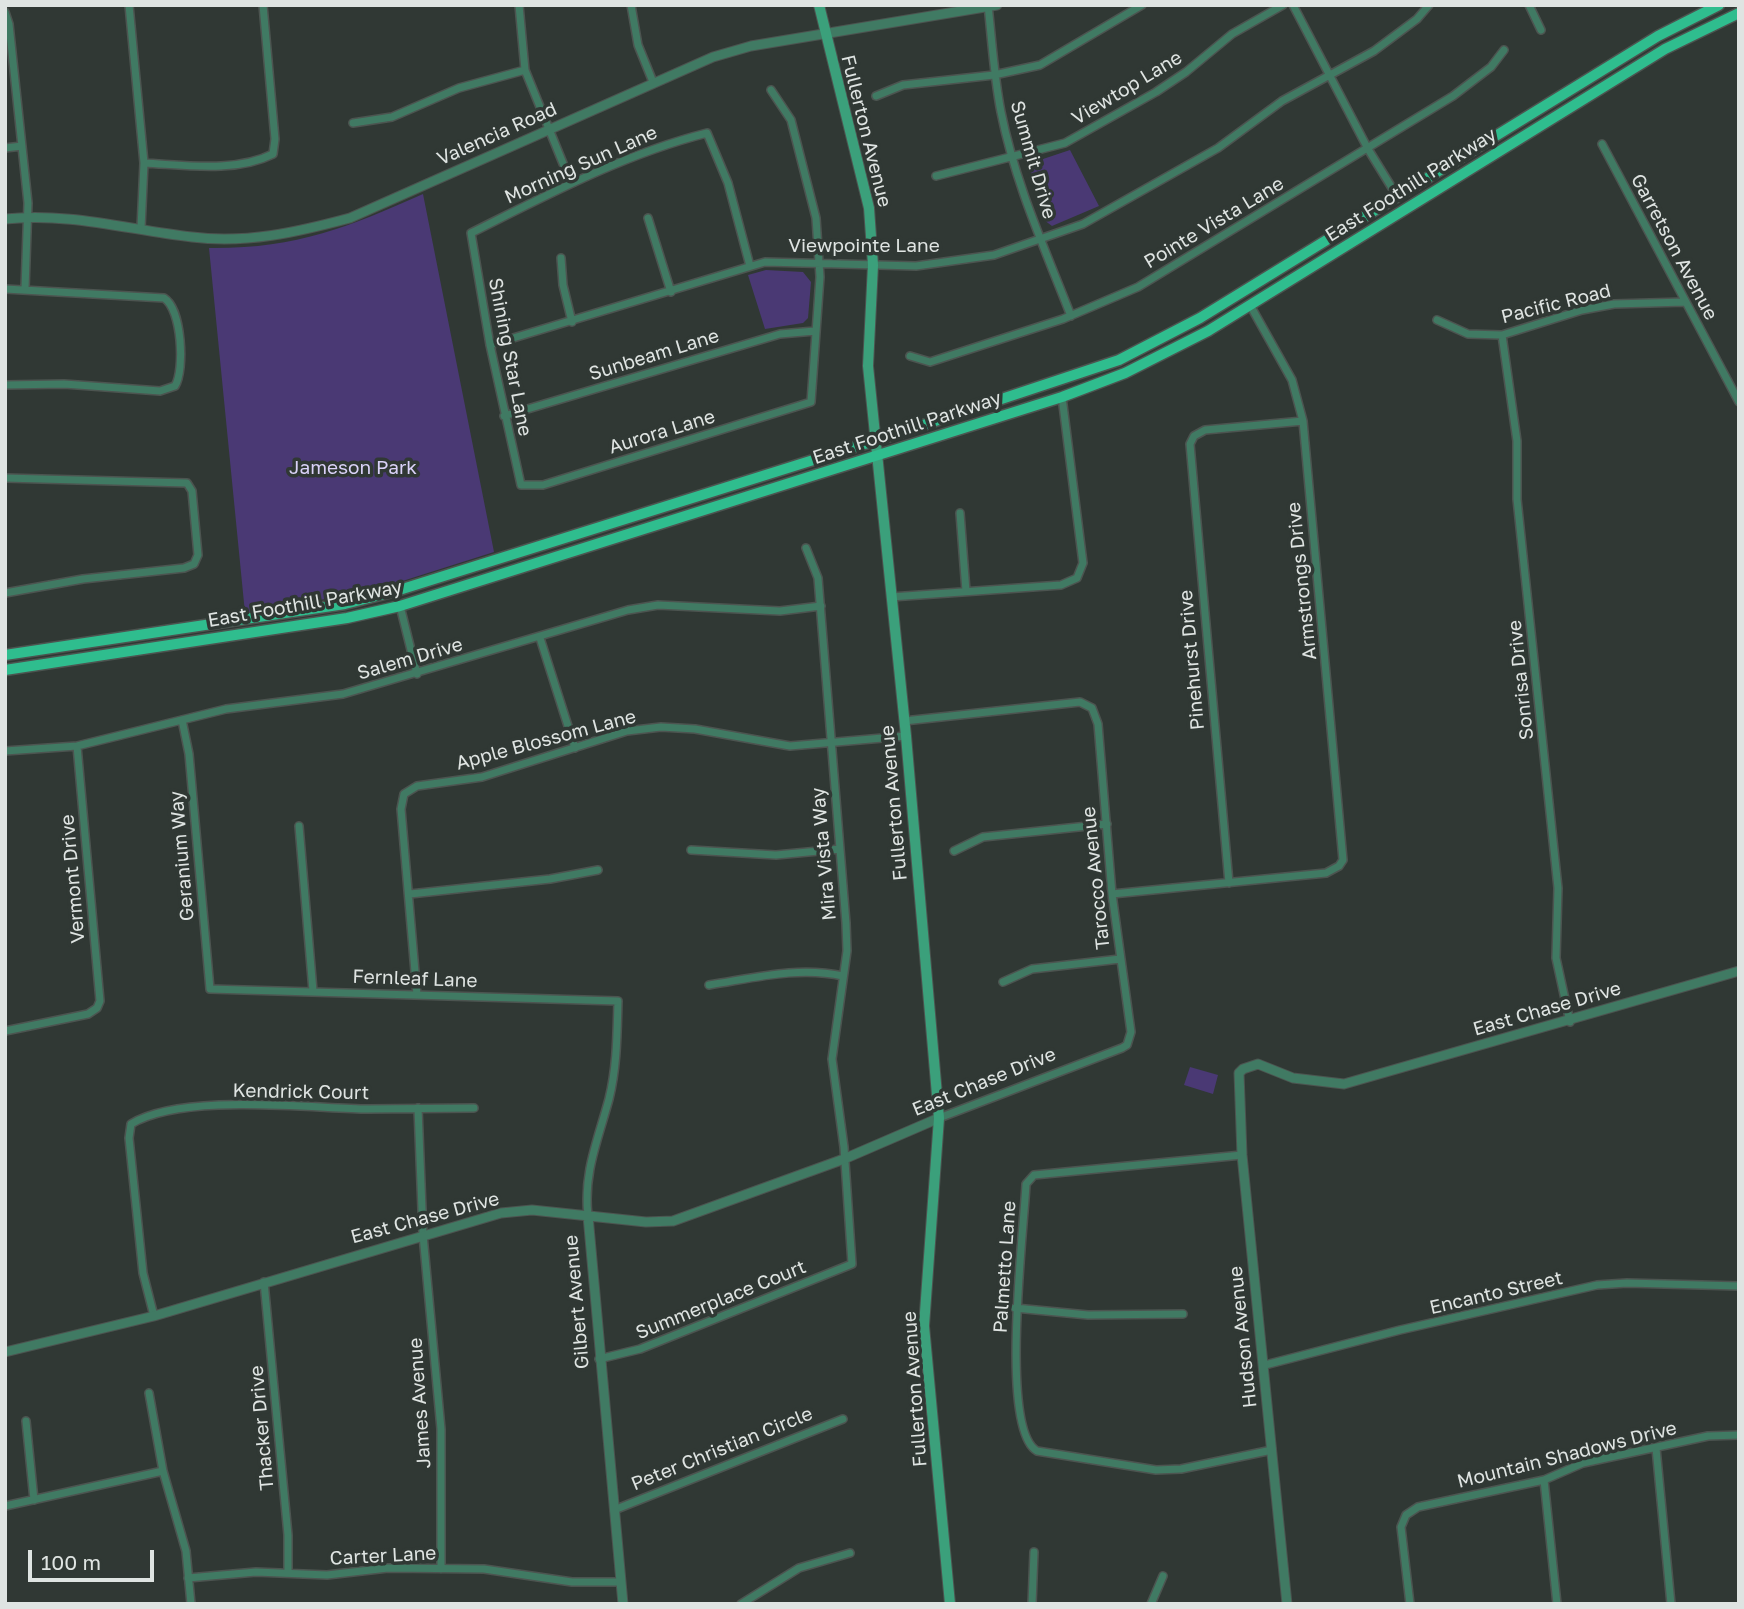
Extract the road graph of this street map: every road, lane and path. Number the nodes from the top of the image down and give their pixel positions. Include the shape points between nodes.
1 (129, 5) edge
2 (263, 5) edge
3 (519, 5) edge
4 (631, 5) edge
5 (819, 5) edge
6 (1142, 5) edge
7 (1283, 5) edge
8 (1293, 5) edge
9 (1429, 5) edge
10 (1529, 5) edge
11 (1719, 5) edge
12 (991, 6) edge
13 (5, 12) edge
14 (1739, 13) edge
15 (1541, 30) dead end
16 (825, 35) junction
17 (1504, 50) dead end
18 (525, 70) junction
19 (994, 75) junction
20 (1329, 75) junction
21 (653, 82) junction
22 (771, 90) dead end
23 (876, 96) dead end
24 (353, 124) dead end
25 (548, 130) junction
26 (1602, 144) dead end
27 (22, 146) junction
28 (5, 148) edge
29 (1368, 149) junction
30 (1013, 157) junction
31 (144, 163) junction
32 (936, 176) dead end
33 (571, 183) junction
34 (1397, 196) junction
35 (28, 216) junction
36 (648, 218) dead end
37 (5, 219) edge
38 (141, 228) junction
39 (471, 233) joint
40 (1040, 239) junction
41 (561, 258) dead end
42 (820, 265) junction
43 (873, 265) junction
44 (750, 266) junction
45 (5, 289) edge
46 (25, 289) junction
47 (671, 292) junction
48 (1685, 302) junction
49 (1250, 304) junction
50 (1071, 316) junction
51 (1437, 320) dead end
52 (572, 322) junction
53 (815, 331) junction
54 (1502, 335) junction
55 (490, 345) junction
56 (910, 356) dead end
57 (5, 385) edge
58 (1062, 397) junction
59 (1739, 402) edge
60 (504, 416) junction
61 (1303, 421) junction
62 (874, 442) junction
63 (876, 456) junction
64 (5, 478) edge
65 (521, 485) joint
66 (960, 513) dead end
67 (806, 548) dead end
68 (966, 591) junction
69 (5, 593) edge
70 (891, 597) junction
71 (400, 606) junction
72 (821, 607) junction
73 (540, 638) junction
74 (5, 655) edge
75 (5, 670) edge
76 (417, 674) junction
77 (182, 720) junction
78 (904, 721) junction
79 (906, 736) junction
80 (830, 741) junction
81 (77, 746) junction
82 (575, 748) junction
83 (5, 751) edge
84 (1107, 824) junction
85 (299, 826) dead end
86 (840, 849) junction
87 (691, 850) dead end
88 (954, 850) dead end
89 (598, 870) dead end
90 (1229, 883) junction
91 (410, 894) junction
92 (1112, 894) junction
93 (1120, 959) junction
94 (1739, 971) edge
95 (843, 976) junction
96 (1003, 982) dead end
97 (709, 985) dead end
98 (210, 989) joint
99 (313, 991) junction
100 (417, 995) junction
101 (618, 1001) joint
102 (1570, 1022) junction
103 (5, 1031) edge
104 (1127, 1045) joint
105 (1243, 1069) joint
106 (418, 1108) junction
107 (474, 1108) dead end
108 (939, 1118) junction
109 (1241, 1155) junction
110 (844, 1159) junction
111 (588, 1216) junction
112 (423, 1235) junction
113 (852, 1264) joint
114 (264, 1282) junction
115 (1739, 1286) edge
116 (1015, 1308) junction
117 (1183, 1314) dead end
118 (154, 1315) junction
119 (5, 1352) edge
120 (600, 1359) junction
121 (1265, 1365) junction
122 (149, 1393) dead end
123 (843, 1419) dead end
124 (26, 1421) dead end
125 (1739, 1434) edge
126 (1656, 1448) junction
127 (1272, 1450) junction
128 (163, 1471) junction
129 (1544, 1480) junction
130 (34, 1500) junction
131 (5, 1506) edge
132 (614, 1510) junction
133 (1034, 1552) dead end
134 (850, 1553) dead end
135 (441, 1569) junction
136 (288, 1572) junction
137 (1163, 1576) dead end
138 (188, 1578) junction
139 (621, 1583) junction
140 (191, 1604) edge
141 (623, 1604) edge
142 (741, 1604) edge
143 (950, 1604) edge
144 (1032, 1604) edge
145 (1151, 1604) edge
146 (1287, 1604) edge
147 (1410, 1604) edge
148 (1557, 1604) edge
149 (1671, 1604) edge

1 - 31 street
2 - 31 street via 275,139 272,154 260,160 211,166
3 - 18 street
4 - 21 street via 638,45
5 - 16 main road, Fullerton Avenue
6 - 19 street via 1040,65
7 - 30 street, Viewtop Lane via 1232,34 1156,92 1065,143
8 - 20 street
9 - 20 street, Viewpointe Lane via 1374,51
10 - 15 street
11 - 34 main road, East Foothill Parkway via 1658,36
12 - 16 street, Valencia Road
12 - 19 street, Summit Drive
13 - 27 street
14 - 49 main road, East Foothill Parkway via 1665,49
16 - 21 street, Valencia Road via 751,46
16 - 43 main road, Fullerton Avenue via 869,208
17 - 29 street, Pointe Vista Lane via 1491,67 1452,96
18 - 24 street via 459,88 393,117
18 - 25 street
19 - 23 street via 903,85
19 - 30 street, Summit Drive
20 - 29 street
20 - 40 street, Viewpointe Lane via 1143,193 1083,224
21 - 25 street, Valencia Road
22 - 42 street via 791,120 816,218
25 - 33 street
25 - 38 street, Valencia Road via 350,218 291,234 192,238
26 - 48 street, Garretson Avenue
27 - 28 street
27 - 35 street
29 - 34 street
29 - 50 street, Pointe Vista Lane via 1149,281
30 - 32 street, Viewtop Lane
30 - 40 street, Summit Drive
31 - 38 street
33 - 39 street, Morning Sun Lane
33 - 44 street, Morning Sun Lane via 670,142 707,133 728,183
34 - 62 main road, East Foothill Parkway via 1140,350 1059,382
35 - 37 street, Valencia Road
35 - 38 street, Valencia Road
35 - 46 street
36 - 47 street
39 - 55 street, Shining Star Lane
40 - 43 street, Viewpointe Lane via 964,260
40 - 50 street, Summit Drive
41 - 52 street
42 - 43 street, Viewpointe Lane
42 - 44 street, Viewpointe Lane via 765,262
42 - 53 street
43 - 62 main road, Fullerton Avenue via 868,366
44 - 47 street, Viewpointe Lane
45 - 46 street
46 - 57 street via 164,298 176,311 181,376 175,386 160,391
47 - 52 street, Viewpointe Lane
48 - 54 street, Pacific Road via 1614,304
48 - 59 street, Garretson Avenue
49 - 58 main road, East Foothill Parkway via 1167,353
49 - 61 street, Armstrongs Drive via 1292,380
50 - 56 street, Pointe Vista Lane via 930,362
51 - 54 street, Pacific Road via 1468,334
52 - 55 street, Viewpointe Lane
53 - 60 street, Sunbeam Lane via 780,334
53 - 65 street, Aurora Lane via 811,402 543,485
54 - 102 street, Sonrisa Drive via 1517,441 1517,499 1558,888 1556,958
55 - 60 street, Shining Star Lane
58 - 63 main road, East Foothill Parkway
58 - 68 street via 1082,571 1070,583
60 - 65 street, Shining Star Lane
61 - 90 street, Armstrongs Drive via 1345,850 1339,866 1325,873
61 - 90 street, Pinehurst Drive via 1205,430 1194,436 1188,453
62 - 63 main road, Fullerton Avenue
62 - 74 main road, East Foothill Parkway via 396,591 331,606
63 - 70 main road, Fullerton Avenue
63 - 71 main road, East Foothill Parkway
64 - 69 street via 187,483 192,491 198,555 194,564 184,568
66 - 68 street
67 - 72 street, Mira Vista Way via 818,578
68 - 70 street
70 - 78 main road, Fullerton Avenue
71 - 75 main road, East Foothill Parkway
71 - 76 street
72 - 73 street, Salem Drive via 780,611 658,605
72 - 80 street, Mira Vista Way
73 - 76 street, Salem Drive
73 - 82 street
76 - 77 street, Salem Drive via 343,694 226,709
77 - 81 street, Salem Drive
77 - 98 street, Geranium Way
78 - 79 main road, Fullerton Avenue
78 - 84 street, Tarocco Avenue via 1080,702 1092,708 1098,724
79 - 80 street, Apple Blossom Lane
79 - 108 main road, Fullerton Avenue
80 - 82 street, Apple Blossom Lane via 790,746 661,727 627,731
80 - 86 street, Mira Vista Way
81 - 83 street, Salem Drive
81 - 103 street, Vermont Drive via 100,1001 88,1014
82 - 91 street, Apple Blossom Lane via 482,776 417,786 404,794 401,808
84 - 88 street via 983,837
84 - 92 street, Tarocco Avenue
85 - 99 street
86 - 87 street via 776,855
86 - 95 street, Mira Vista Way via 847,951
89 - 91 street
90 - 92 street
91 - 100 street
92 - 93 street, Tarocco Avenue
93 - 96 street via 1032,969
93 - 104 street, Tarocco Avenue via 1130,1032
94 - 102 street, East Chase Drive
95 - 97 street via 784,972
95 - 110 street, Mira Vista Way via 832,1059
98 - 99 street, Fernleaf Lane
99 - 100 street, Fernleaf Lane
100 - 101 street, Fernleaf Lane
101 - 111 street, Gilbert Avenue via 617,1057 609,1100 591,1153 585,1191
102 - 105 street, East Chase Drive via 1345,1084 1293,1077 1258,1064
104 - 108 street, East Chase Drive
105 - 109 street, Hudson Avenue via 1238,1080
106 - 107 street, Kendrick Court
106 - 112 street, James Avenue
106 - 118 street, Kendrick Court via 202,1107 144,1116 131,1124 143,1273
108 - 110 street, East Chase Drive
108 - 143 main road, Fullerton Avenue via 924,1326
109 - 116 street, Palmetto Lane via 1034,1174 1026,1185
109 - 121 street, Hudson Avenue
110 - 111 street, East Chase Drive via 673,1221
110 - 113 street, Mira Vista Way
111 - 112 street, East Chase Drive via 532,1210 501,1213
111 - 120 street, Gilbert Avenue
112 - 114 street, East Chase Drive
112 - 135 street, James Avenue via 441,1429
113 - 120 street, Summerplace Court via 640,1349
114 - 118 street, East Chase Drive
114 - 136 street, Thacker Drive
115 - 121 street, Encanto Street via 1597,1285
116 - 117 street via 1088,1315
116 - 127 street, Palmetto Lane via 1021,1425 1030,1447 1037,1451 1156,1470
118 - 119 street, East Chase Drive
120 - 132 street, Gilbert Avenue
121 - 127 street, Hudson Avenue
122 - 128 street
123 - 132 street, Peter Christian Circle
124 - 130 street
125 - 126 street, Mountain Shadows Drive
126 - 129 street, Mountain Shadows Drive via 1583,1463
126 - 149 street
127 - 146 street, Hudson Avenue
128 - 130 street
128 - 138 street via 181,1529
129 - 147 street, Mountain Shadows Drive via 1418,1507 1406,1515 1401,1527
129 - 148 street
130 - 131 street
132 - 139 street, Gilbert Avenue
133 - 144 street
134 - 142 street via 799,1568
135 - 136 street, Carter Lane via 388,1568 327,1575
135 - 139 street, Carter Lane
136 - 138 street, Carter Lane
137 - 145 street
138 - 140 street
139 - 141 street, Gilbert Avenue

